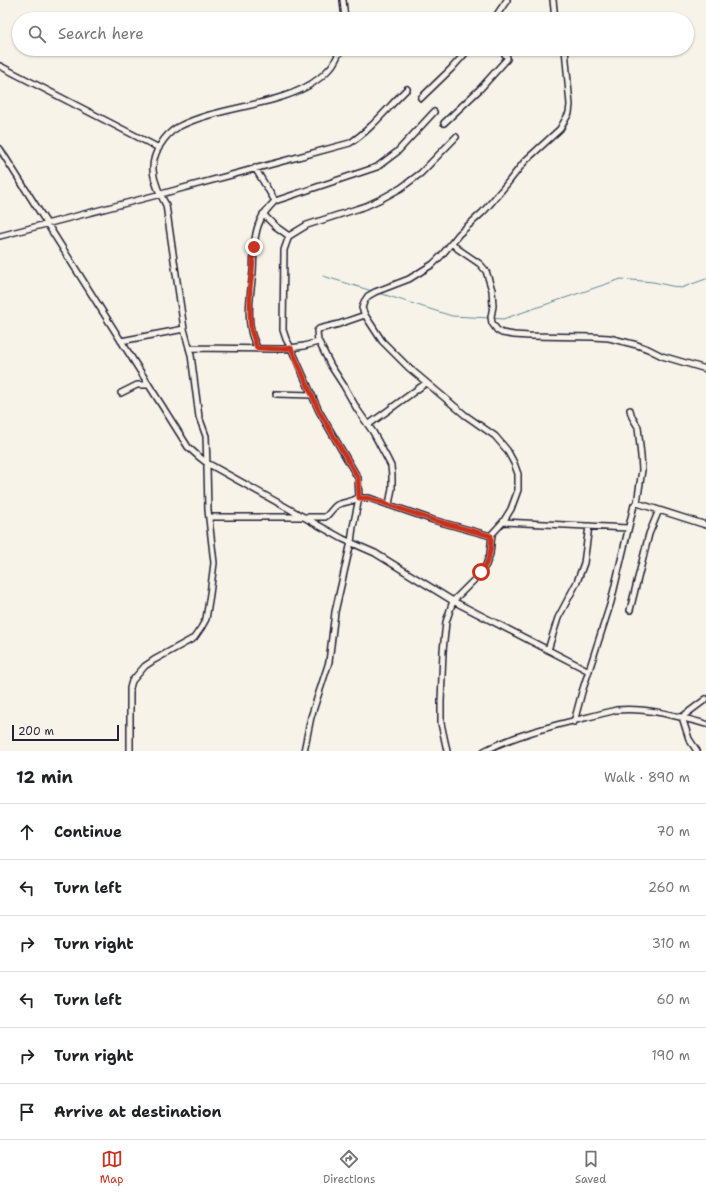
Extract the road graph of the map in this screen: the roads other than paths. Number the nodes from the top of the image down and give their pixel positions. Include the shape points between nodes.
1 (343, 0) edge
2 (507, 0) edge
3 (553, 0) edge
4 (344, 12) edge
5 (499, 12) edge
6 (555, 12) edge
7 (337, 56) edge
8 (463, 56) edge
9 (506, 56) edge
10 (566, 56) edge
11 (0, 66) edge
12 (407, 89) dead end
13 (421, 98) dead end
14 (434, 112) dead end
15 (444, 123) dead end
16 (456, 137) dead end
17 (159, 148) junction
18 (0, 149) edge
19 (255, 168) junction
20 (161, 194) junction
21 (275, 201) junction
22 (264, 214) junction
23 (47, 224) junction
24 (0, 236) edge
25 (289, 236) junction
26 (452, 243) junction
27 (365, 315) junction
28 (184, 329) junction
29 (121, 341) junction
30 (319, 342) junction
31 (189, 348) junction
32 (257, 348) junction
33 (291, 348) junction
34 (706, 369) edge
35 (426, 383) junction
36 (149, 385) junction
37 (122, 392) dead end
38 (276, 394) dead end
39 (312, 395) junction
40 (630, 410) dead end
41 (368, 425) junction
42 (207, 463) junction
43 (359, 497) junction
44 (638, 503) junction
45 (389, 505) junction
46 (659, 510) junction
47 (208, 517) junction
48 (304, 517) junction
49 (503, 522) junction
50 (589, 526) junction
51 (706, 526) edge
52 (628, 528) junction
53 (491, 536) junction
54 (351, 542) junction
55 (453, 601) junction
56 (630, 610) dead end
57 (548, 650) junction
58 (589, 671) junction
59 (706, 699) edge
60 (682, 717) junction
61 (574, 722) junction
62 (706, 724) edge
63 (130, 751) edge
64 (304, 751) edge
65 (447, 751) edge
66 (484, 751) edge
67 (697, 751) edge

1 - 4 street
2 - 5 street
3 - 6 street
7 - 17 street via 331,67 307,86 183,125 167,136
8 - 13 street
9 - 15 street via 507,59 480,89
10 - 26 street via 570,105 564,124 525,160 487,208
11 - 17 street
12 - 19 street via 373,124 350,143
14 - 21 street via 397,152 377,167
16 - 25 street via 421,173 402,188 366,206 308,225
17 - 20 street via 153,169
18 - 23 street
19 - 20 street
19 - 21 street
20 - 23 street
20 - 28 street via 166,205
21 - 22 street
22 - 25 street
22 - 32 street via 257,228 250,288 251,330
23 - 24 street
23 - 29 street
25 - 33 street via 284,250 283,333
26 - 27 street via 433,264 421,272 368,296 362,308
26 - 34 street via 480,264 489,276 492,290 492,323 502,333 609,338 648,348 662,356
27 - 30 street via 319,329
27 - 35 street via 382,341
28 - 29 street
28 - 31 street
29 - 36 street
30 - 33 street
30 - 41 street
31 - 32 street
31 - 42 street via 199,417 206,436
32 - 33 street
33 - 39 street
35 - 41 street
35 - 49 street via 495,436 507,450 518,474 518,490
36 - 37 street via 137,386
36 - 42 street via 188,447
38 - 39 street
39 - 43 street via 358,478
40 - 44 street via 638,427 641,456
41 - 45 street via 391,466 392,488
42 - 47 street
42 - 48 street
43 - 45 street
43 - 48 street via 337,505 325,516
43 - 54 street
44 - 46 street
44 - 52 street via 634,505
45 - 53 street
46 - 51 street
46 - 56 street via 649,534
47 - 48 street
47 - 63 street via 214,563 206,619 194,638 145,666 132,681
48 - 54 street
49 - 50 street
49 - 53 street
50 - 52 street
50 - 57 street via 584,563 558,618
52 - 58 street via 611,602
53 - 55 street via 490,554 486,565
54 - 55 street via 375,553
54 - 64 street via 334,612 329,662 311,717
55 - 57 street
55 - 65 street via 446,622 442,674 441,723
57 - 58 street
58 - 61 street
59 - 60 street
60 - 61 street via 631,709 616,710
60 - 62 street
60 - 67 street via 689,739
61 - 66 street via 525,734

